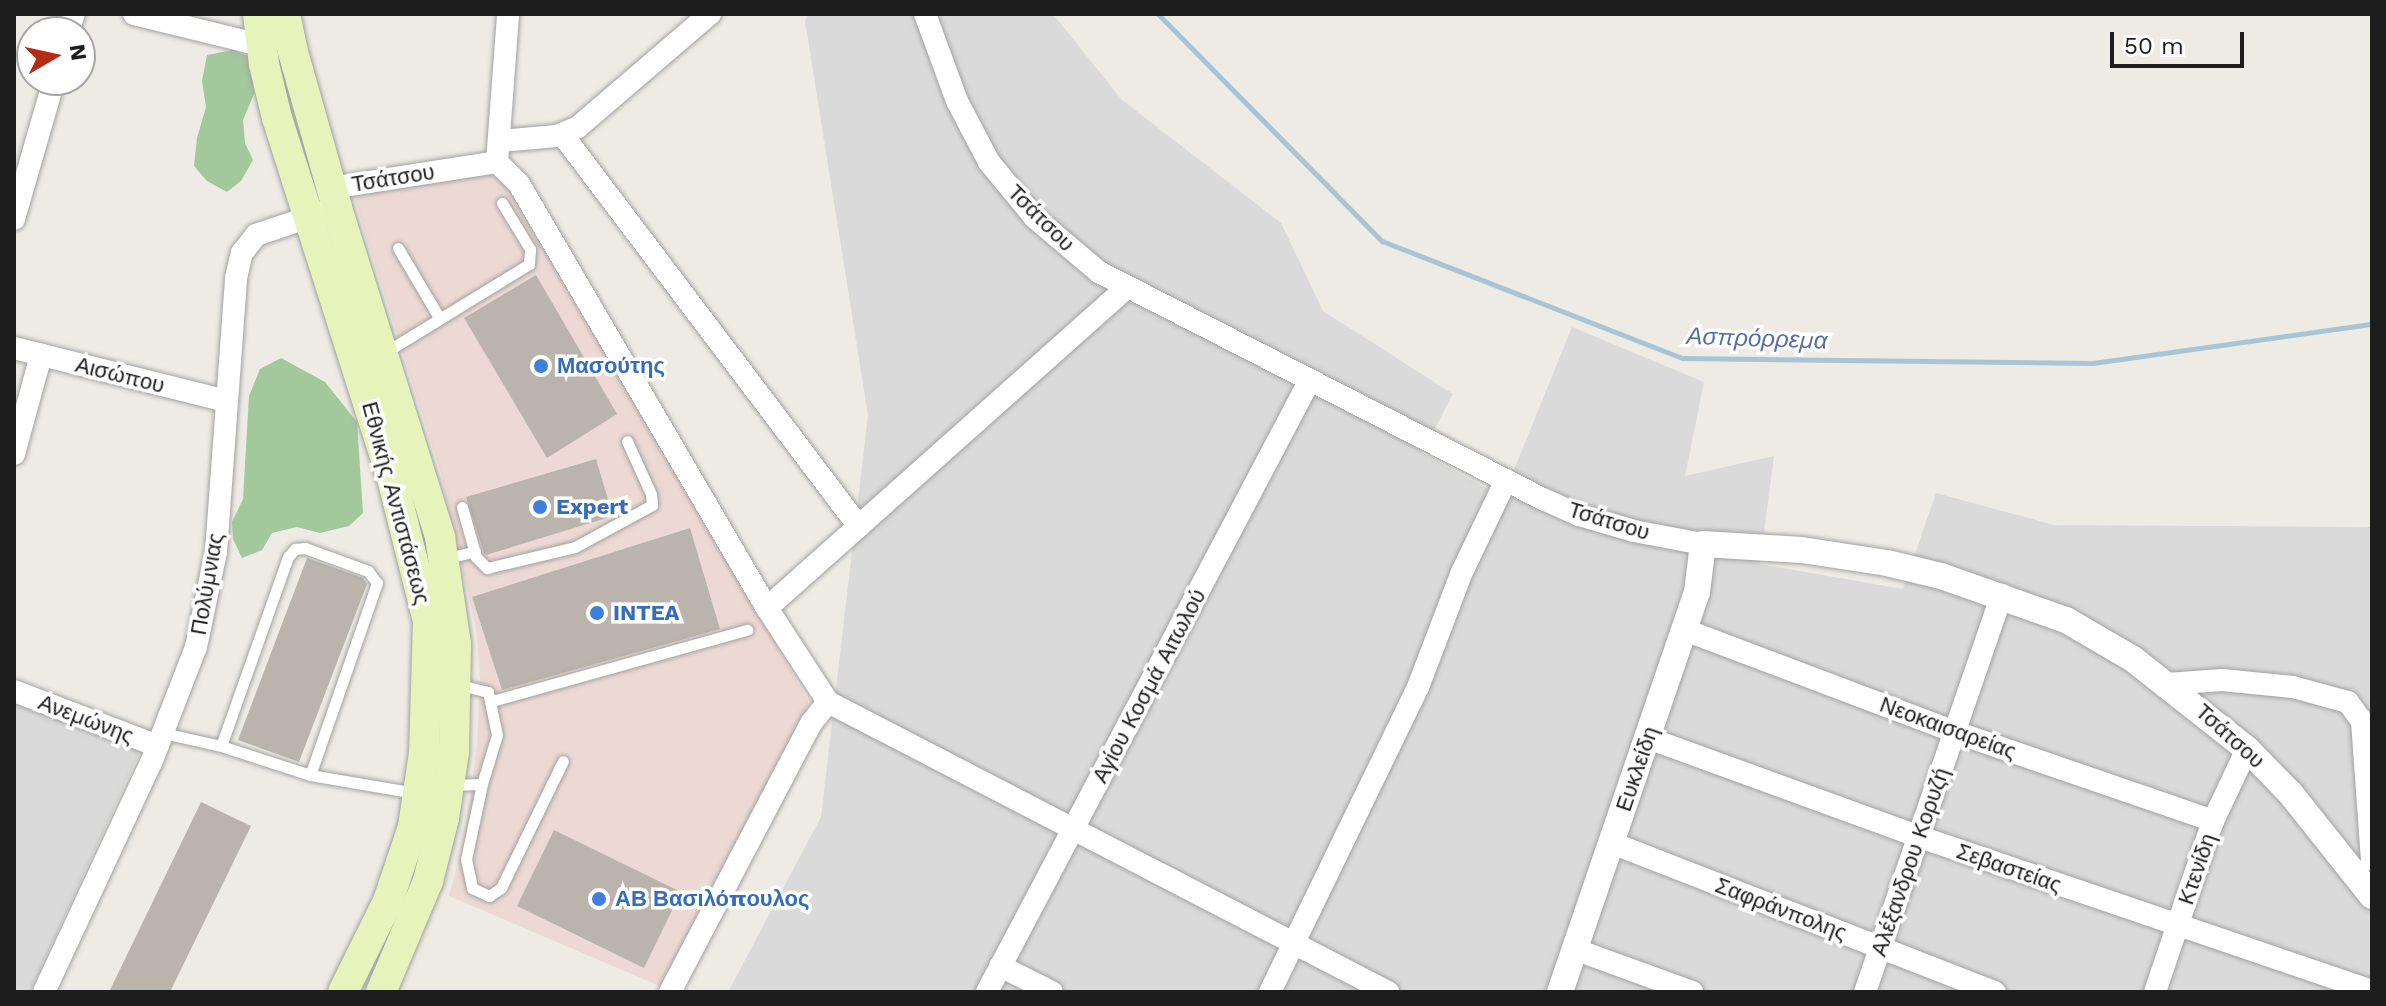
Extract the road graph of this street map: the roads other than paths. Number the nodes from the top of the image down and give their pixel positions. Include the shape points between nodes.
1 (134, 14) edge
2 (285, 14) edge
3 (508, 14) edge
4 (710, 14) edge
5 (925, 14) edge
6 (260, 28) edge
7 (49, 96) edge
8 (562, 134) junction
9 (498, 152) junction
10 (502, 203) dead end
11 (326, 204) junction
12 (14, 219) edge
13 (398, 248) dead end
14 (1126, 288) junction
15 (440, 319) junction
16 (14, 348) edge
17 (382, 354) junction
18 (41, 355) junction
19 (1310, 380) junction
20 (226, 401) junction
21 (627, 441) dead end
22 (14, 454) edge
23 (1506, 480) junction
24 (462, 507) dead end
25 (859, 526) junction
26 (1703, 544) junction
27 (475, 551) junction
28 (444, 559) junction
29 (2002, 595) junction
30 (767, 608) junction
31 (747, 630) dead end
32 (1685, 630) junction
33 (456, 684) junction
34 (2167, 684) junction
35 (14, 691) edge
36 (492, 701) junction
37 (828, 702) junction
38 (1955, 732) junction
39 (1648, 738) junction
40 (161, 739) junction
41 (221, 746) junction
42 (2247, 749) junction
43 (563, 761) dead end
44 (310, 775) junction
45 (482, 784) junction
46 (449, 785) junction
47 (418, 793) junction
48 (2213, 821) junction
49 (1072, 831) junction
50 (1920, 837) junction
51 (1612, 843) junction
52 (2372, 860) edge
53 (2372, 896) edge
54 (2178, 926) junction
55 (1294, 944) junction
56 (1880, 948) junction
57 (1574, 949) junction
58 (1000, 966) junction
59 (2372, 991) edge
60 (44, 992) edge
61 (343, 992) edge
62 (381, 992) edge
63 (670, 992) edge
64 (987, 992) edge
65 (1052, 992) edge
66 (1270, 992) edge
67 (1388, 992) edge
68 (1560, 992) edge
69 (1692, 992) edge
70 (1865, 992) edge
71 (1995, 992) edge
72 (2155, 992) edge

1 - 6 street
2 - 11 main road, Εθνικής Αντιστάσεως
3 - 9 street
4 - 8 street via 595,115
5 - 14 street, Τσάτσου via 965,120 997,172 1055,238
6 - 11 main road, Εθνικής Αντιστάσεως via 277,118
7 - 12 street
8 - 9 street, Τσάτσου
8 - 25 street
9 - 11 street, Τσάτσου
9 - 30 street
10 - 15 lane via 530,249 529,264
11 - 17 main road, Εθνικής Αντιστάσεως
11 - 20 street, Πολύμνιας via 256,235 242,253
11 - 47 main road, Εθνικής Αντιστάσεως via 428,621 429,685
13 - 15 lane
14 - 19 street, Τσάτσου
14 - 25 street
15 - 17 lane
16 - 18 street, Αισώπου
17 - 28 main road, Εθνικής Αντιστάσεως
18 - 20 street, Αισώπου
18 - 22 street
19 - 23 street, Τσάτσου
19 - 49 street, Αγίου Κοσμά Αιτωλού
20 - 40 street, Πολύμνιας via 208,601
21 - 27 lane via 651,494 649,509 575,547 492,568 482,565
23 - 26 street, Τσάτσου via 1579,515
23 - 55 street via 1462,572 1418,687
24 - 27 lane
25 - 30 street
26 - 29 street, Τσάτσου via 1802,550 1887,563
26 - 32 street, Ευκλείδη via 1702,570
27 - 28 lane
28 - 33 main road, Εθνικής Αντιστάσεως
29 - 34 street, Τσάτσου via 2066,620
29 - 38 street, Αλέξανδρου Κορυζή
30 - 37 street
31 - 36 lane
32 - 38 street, Νεοκαισαρείας
32 - 39 street, Ευκλείδη
33 - 36 lane via 485,689
33 - 46 main road, Εθνικής Αντιστάσεως
34 - 42 street, Τσάτσου
34 - 52 street via 2222,680 2293,687 2348,702 2362,721
35 - 40 street, Ανεμώνης
36 - 45 lane via 497,735
37 - 49 street
37 - 63 street via 812,722
38 - 48 street, Νεοκαισαρείας
38 - 50 street, Αλέξανδρου Κορυζή
39 - 50 street, Σεβαστείας
39 - 51 street, Ευκλείδη
40 - 41 lane
40 - 60 street, Πολύμνιας
41 - 44 lane
41 - 44 lane via 288,557 305,548 368,571 377,583
42 - 48 street, Κτενίδη
42 - 53 street, Τσάτσου via 2321,829
43 - 45 lane via 501,888 489,896 472,888 466,859
44 - 47 lane
45 - 46 lane
46 - 62 main road, Εθνικής Αντιστάσεως via 428,881
47 - 61 main road, Εθνικής Αντιστάσεως via 413,827 388,901
48 - 54 street, Κτενίδη
49 - 55 street
49 - 58 street, Αγίου Κοσμά Αιτωλού
50 - 54 street, Σεβαστείας
50 - 56 street, Αλέξανδρου Κορυζή
51 - 56 street, Σαφράνπολης
51 - 57 street, Ευκλείδη
54 - 59 street, Σεβαστείας
54 - 72 street, Κτενίδη
55 - 66 street
55 - 67 street
56 - 70 street, Αλέξανδρου Κορυζή
56 - 71 street, Σαφράνπολης
57 - 68 street, Ευκλείδη
57 - 69 street
58 - 64 street, Αγίου Κοσμά Αιτωλού
58 - 65 street

